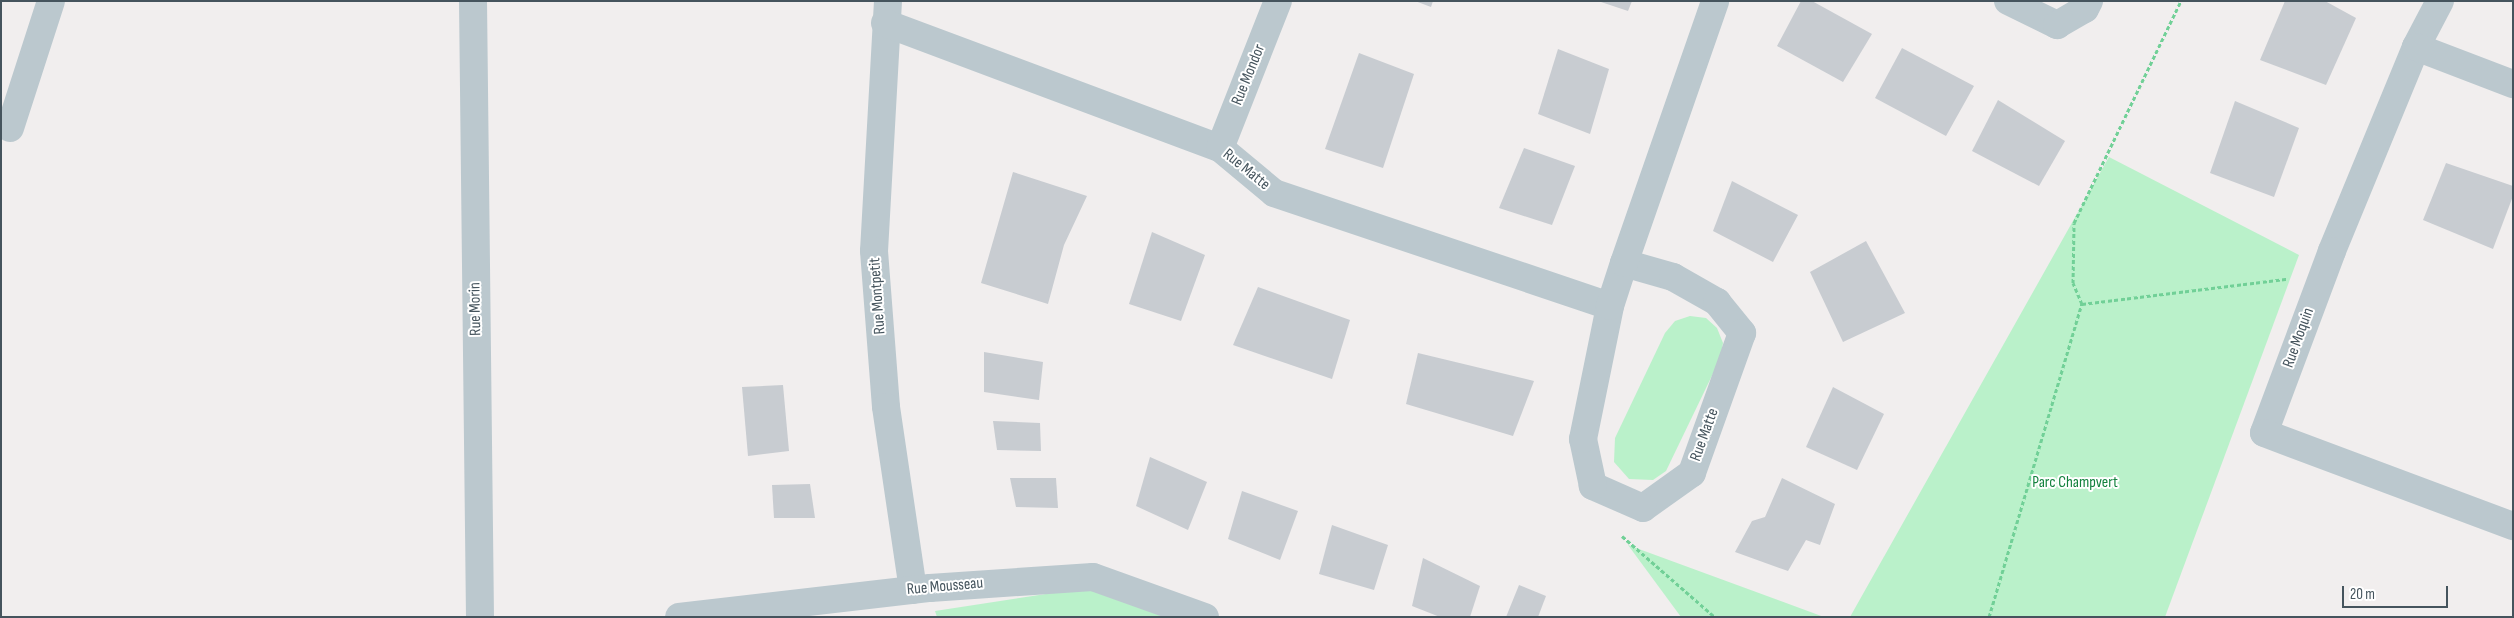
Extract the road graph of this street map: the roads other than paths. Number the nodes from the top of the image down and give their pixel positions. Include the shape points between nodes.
1 (51, 1) edge
2 (473, 1) edge
3 (1278, 1) edge
4 (1716, 1) edge
5 (2008, 1) edge
6 (2089, 1) edge
7 (2440, 1) edge
8 (887, 12) edge
9 (2416, 47) junction
10 (2513, 84) edge
11 (10, 128) dead end
12 (1220, 148) junction
13 (1624, 263) junction
14 (1610, 306) junction
15 (2513, 526) edge
16 (912, 590) junction
17 (480, 617) edge
18 (679, 617) edge
19 (1205, 617) edge

1 - 11 street
2 - 17 street, Rue Morin
3 - 12 street, Rue Mondor
4 - 13 street, Rue Matte
5 - 6 street via 2057,25 2086,9
7 - 9 street, Rue Moquin
8 - 12 street, Rue Matte
8 - 16 street, Rue Montpetit via 874,251 886,407
9 - 10 street
9 - 15 street, Rue Moquin via 2323,275 2264,433
12 - 14 street, Rue Matte via 1274,193
13 - 14 street, Rue Matte
13 - 14 street, Rue Matte via 1673,277 1717,302 1742,333 1692,473 1643,508 1593,486 1583,439
16 - 18 street, Rue Mousseau
16 - 19 street, Rue Mousseau via 1093,577

